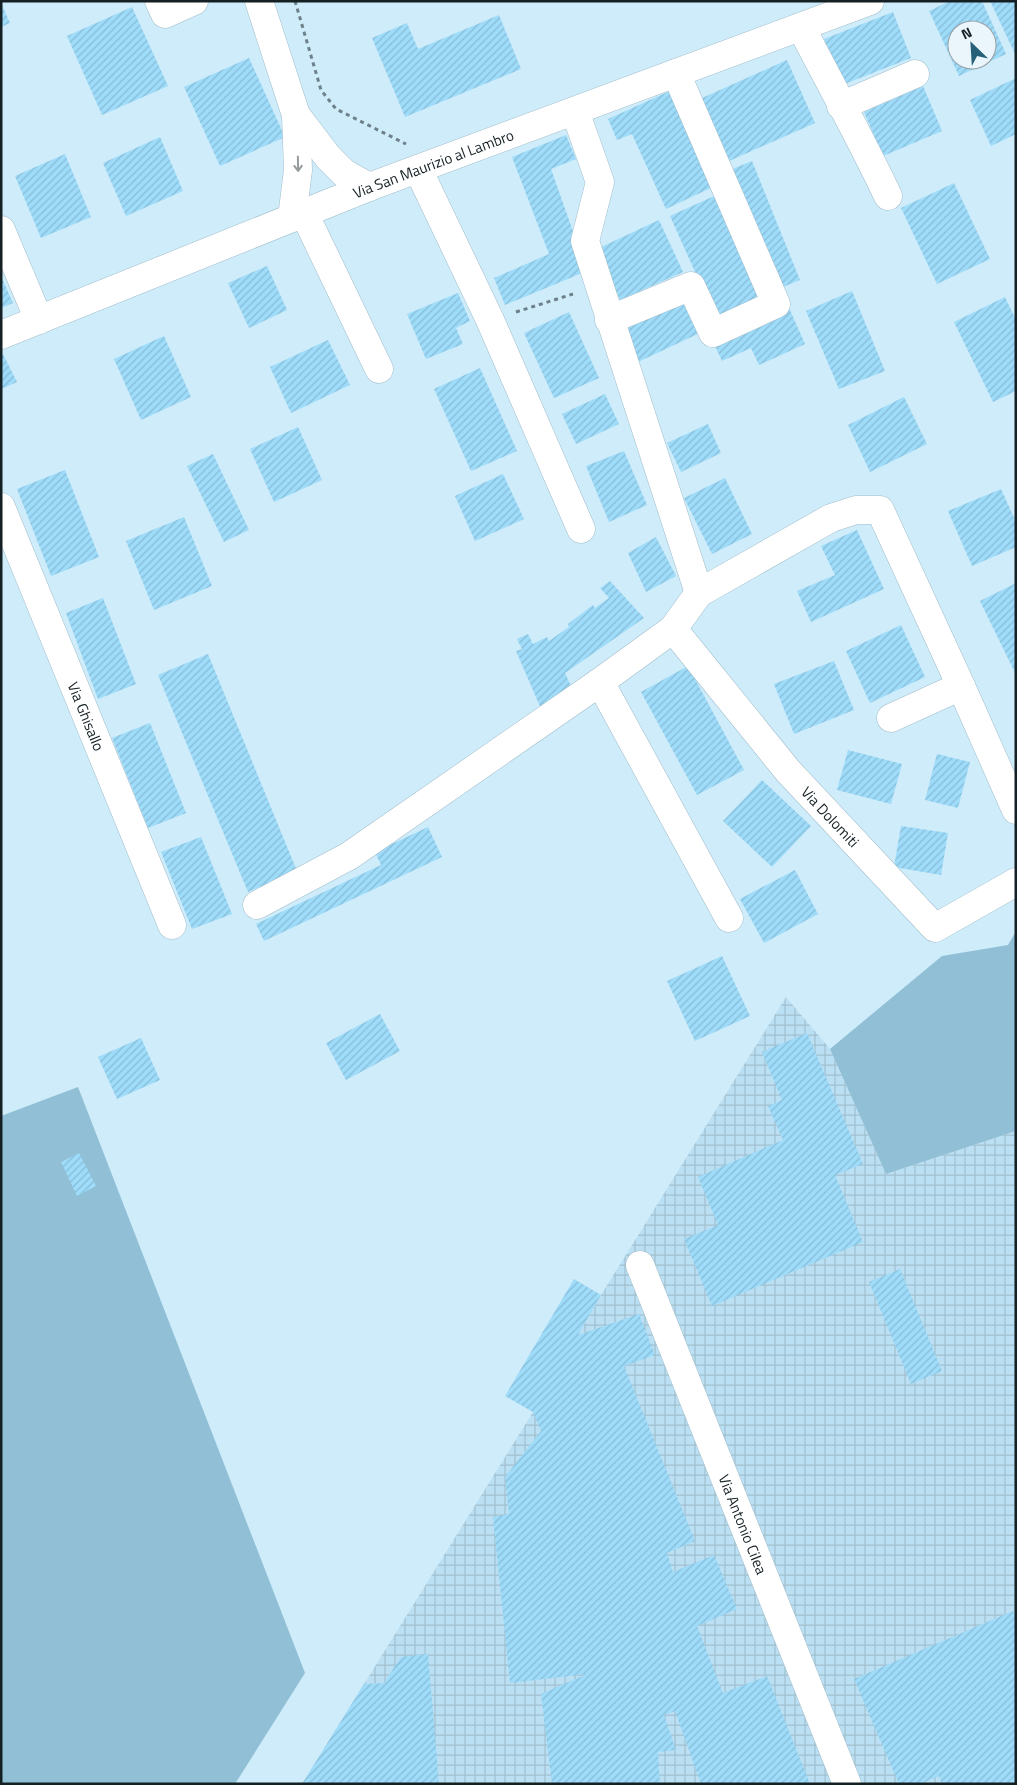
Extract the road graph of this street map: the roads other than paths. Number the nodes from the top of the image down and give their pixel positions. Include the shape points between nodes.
1 (159, 1) edge
2 (194, 1) edge
3 (259, 1) edge
4 (870, 1) edge
5 (801, 27) junction
6 (676, 73) junction
7 (916, 74) dead end
8 (841, 106) junction
9 (574, 111) junction
10 (296, 115) junction
11 (428, 165) junction
12 (368, 187) junction
13 (888, 196) dead end
14 (298, 216) junction
15 (1, 230) edge
16 (38, 320) junction
17 (609, 320) junction
18 (1, 335) edge
19 (379, 369) dead end
20 (1, 507) edge
21 (581, 529) dead end
22 (698, 593) junction
23 (673, 630) junction
24 (600, 682) junction
25 (962, 686) junction
26 (891, 718) dead end
27 (1016, 810) edge
28 (1016, 882) edge
29 (256, 905) dead end
30 (729, 918) dead end
31 (172, 925) dead end
32 (640, 1265) dead end
33 (847, 1784) edge

1 - 2 street via 165,14
3 - 10 street
4 - 5 street, Via San Maurizio al Lambro
5 - 6 street, Via San Maurizio al Lambro
5 - 8 street
6 - 9 street, Via San Maurizio al Lambro
6 - 17 street via 776,304 713,333 691,286
7 - 8 street
8 - 13 street
9 - 11 street, Via San Maurizio al Lambro
9 - 17 street via 600,182 585,241
10 - 12 street via 344,173
10 -> 14 street
11 - 12 street, Via San Maurizio al Lambro
11 - 21 street via 490,320
12 - 14 street, Via San Maurizio al Lambro
14 - 16 street, Via San Maurizio al Lambro
14 - 19 street
15 - 16 street
16 - 18 street, Via San Maurizio al Lambro
17 - 22 street
20 - 31 street, Via Ghisallo
22 - 23 street
22 - 25 street via 831,518 856,510 880,510
23 - 24 street
23 - 28 street, Via Dolomiti via 788,771 935,928
24 - 29 street via 348,856
24 - 30 street
25 - 26 street
25 - 27 street
32 - 33 street, Via Antonio Cilea

